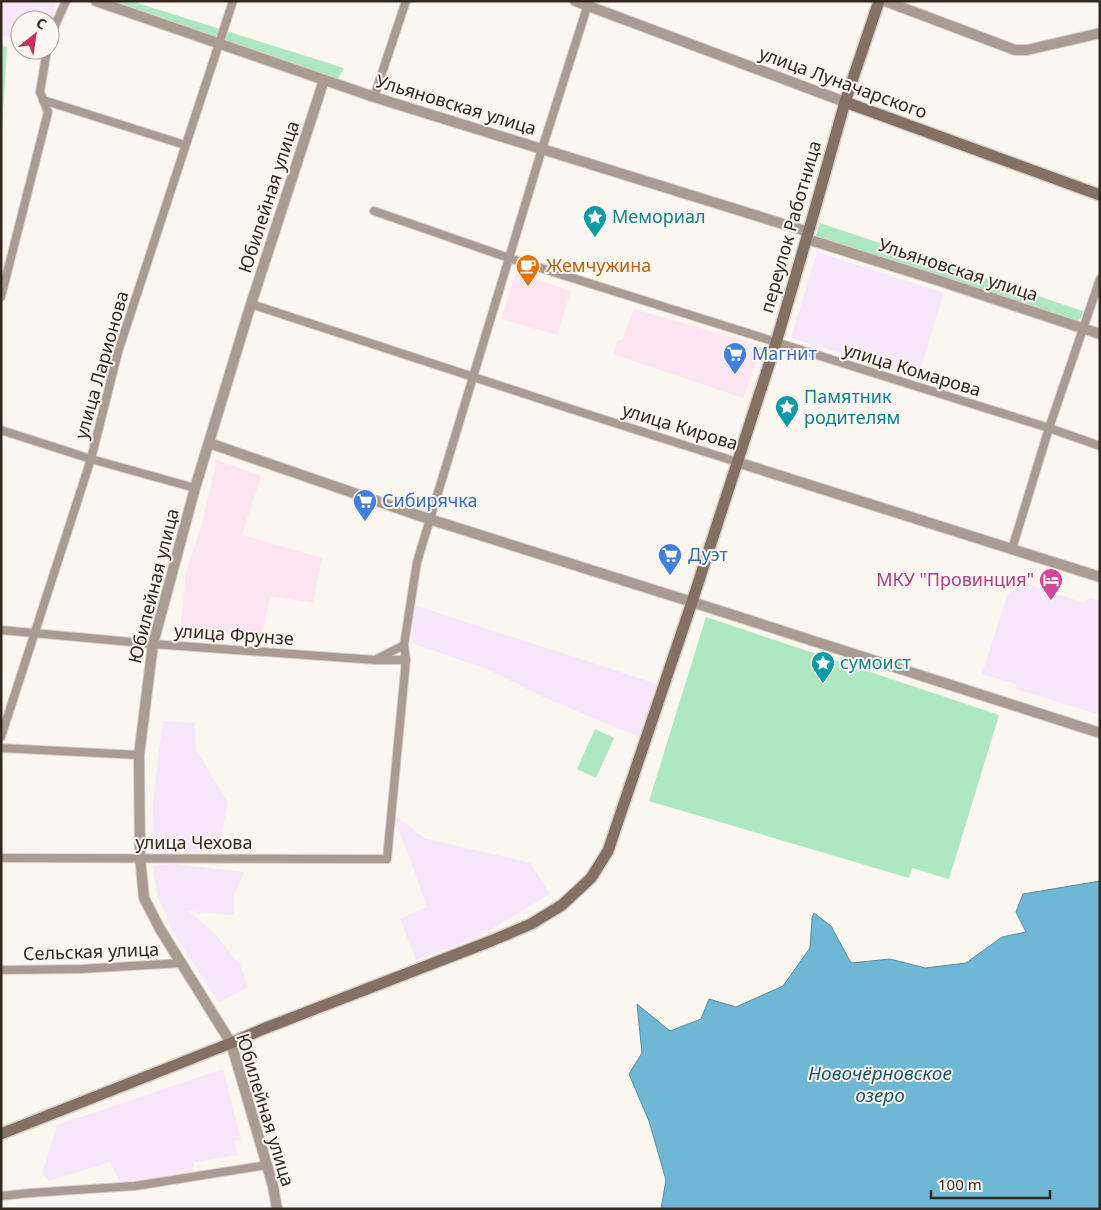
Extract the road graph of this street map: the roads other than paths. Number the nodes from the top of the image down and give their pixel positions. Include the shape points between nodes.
1 (66, 1) edge
2 (96, 1) edge
3 (233, 1) edge
4 (406, 1) edge
5 (575, 1) edge
6 (879, 1) edge
7 (885, 1) edge
8 (588, 4) edge
9 (60, 14) edge
10 (1100, 33) edge
11 (220, 44) junction
12 (45, 60) edge
13 (324, 80) junction
14 (374, 97) junction
15 (43, 100) junction
16 (845, 102) junction
17 (185, 145) junction
18 (542, 149) junction
19 (1100, 195) edge
20 (374, 211) dead end
21 (808, 235) junction
22 (509, 258) junction
23 (1100, 280) edge
24 (1, 297) edge
25 (251, 304) junction
26 (1083, 327) junction
27 (1100, 334) edge
28 (776, 343) junction
29 (473, 377) junction
30 (1049, 428) junction
31 (1, 430) edge
32 (209, 443) junction
33 (1100, 446) edge
34 (91, 460) junction
35 (737, 462) junction
36 (195, 488) junction
37 (429, 519) junction
38 (1012, 549) junction
39 (1100, 577) edge
40 (692, 602) junction
41 (1, 630) edge
42 (35, 633) junction
43 (153, 644) junction
44 (404, 646) junction
45 (376, 660) junction
46 (406, 660) junction
47 (1100, 733) edge
48 (1, 737) edge
49 (1, 748) edge
50 (138, 755) junction
51 (140, 857) junction
52 (1, 858) edge
53 (182, 963) junction
54 (1, 970) edge
55 (231, 1043) junction
56 (1, 1134) edge
57 (267, 1165) junction
58 (1, 1196) edge
59 (277, 1209) edge

1 - 9 street
2 - 11 street, Ульяновская улица
3 - 11 street, улица Ларионова
4 - 14 street
5 - 8 street, улица Луначарского
6 - 16 main road, переулок Работница
7 - 10 street via 1015,50
8 - 16 street, улица Луначарского
8 - 18 street
11 - 13 street, Ульяновская улица
11 - 17 street, улица Ларионова
12 - 15 street via 40,92
13 - 14 street, Ульяновская улица
13 - 25 street, Юбилейная улица
14 - 18 street, Ульяновская улица
15 - 17 street
15 - 24 street via 48,112
16 - 19 main road, улица Луначарского
16 - 21 main road, переулок Работница
17 - 34 street, улица Ларионова via 118,352
18 - 21 street, Ульяновская улица
18 - 22 street
20 - 22 street, улица Комарова
21 - 26 street, Ульяновская улица
21 - 28 main road, переулок Работница
22 - 28 street, улица Комарова
22 - 29 street
23 - 26 street
25 - 29 street, улица Кирова
25 - 32 street, Юбилейная улица
26 - 27 street, Ульяновская улица
26 - 30 street
28 - 30 street, улица Комарова
28 - 35 main road, переулок Работница
29 - 35 street, улица Кирова
29 - 37 street
30 - 33 street, улица Комарова
30 - 38 street
31 - 34 street
32 - 36 street, Юбилейная улица
32 - 37 street
34 - 36 street
34 - 42 street, улица Ларионова
35 - 38 street, улица Кирова
35 - 40 main road, переулок Работница
36 - 43 street, Юбилейная улица
37 - 40 street
37 - 44 street via 417,562
38 - 39 street, улица Кирова
40 - 47 street
40 - 55 main road, переулок Работница via 608,851 591,878 562,905 532,924
41 - 42 street, улица Фрунзе
42 - 43 street, улица Фрунзе
42 - 48 street, улица Ларионова
43 - 45 street, улица Фрунзе
43 - 50 street, Юбилейная улица
44 - 45 street
44 - 46 street
45 - 46 street, улица Фрунзе
46 - 51 street, улица Чехова via 387,859
49 - 50 street
50 - 51 street, Юбилейная улица
51 - 52 street, улица Чехова
51 - 53 street, Юбилейная улица via 144,898
53 - 54 street, Сельская улица
53 - 55 street, Юбилейная улица
55 - 56 main road, переулок Работница
55 - 57 street, Юбилейная улица
57 - 58 street via 135,1186
57 - 59 street, Юбилейная улица

